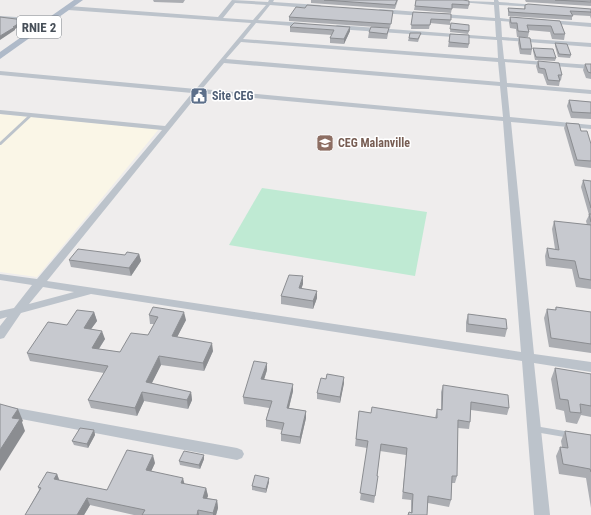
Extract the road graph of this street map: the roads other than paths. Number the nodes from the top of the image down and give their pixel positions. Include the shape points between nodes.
1 (79, 0) edge
2 (440, 0) edge
3 (235, 1) edge
4 (270, 2) edge
5 (497, 2) edge
6 (323, 7) edge
7 (544, 7) edge
8 (68, 8) junction
9 (370, 10) edge
10 (0, 18) edge
11 (218, 19) junction
12 (497, 19) junction
13 (49, 21) junction
14 (255, 21) junction
15 (528, 21) edge
16 (544, 22) edge
17 (309, 25) edge
18 (591, 25) edge
19 (332, 27) edge
20 (500, 39) junction
21 (240, 40) junction
22 (591, 45) edge
23 (0, 56) edge
24 (223, 60) junction
25 (502, 60) junction
26 (591, 68) edge
27 (0, 73) edge
28 (504, 85) junction
29 (199, 90) junction
30 (591, 92) edge
31 (0, 112) edge
32 (31, 115) junction
33 (507, 120) junction
34 (591, 127) edge
35 (167, 128) junction
36 (0, 144) edge
37 (0, 277) edge
38 (40, 283) junction
39 (91, 291) junction
40 (17, 311) junction
41 (0, 315) edge
42 (0, 335) edge
43 (529, 358) junction
44 (591, 367) edge
45 (0, 410) edge
46 (534, 429) junction
47 (577, 436) edge
48 (237, 454) dead end
49 (542, 515) edge

1 - 8 main road, RNIE 2 / RNIE 2
2 - 5 street
3 - 4 street
3 - 11 street
4 - 6 street
4 - 14 street
5 - 7 street
5 - 12 street
8 - 11 street
8 - 13 main road, RNIE 2 / RNIE 2
9 - 12 street
10 - 13 street
11 - 14 street
12 - 15 street
12 - 20 street
13 - 23 main road, RNIE 2 / RNIE 2
14 - 17 street
14 - 21 street
16 - 18 street
19 - 20 street
20 - 22 street
20 - 25 street
21 - 24 street
21 - 25 street
24 - 28 street
24 - 29 street
25 - 26 street
25 - 28 street
27 - 29 street
28 - 30 street
28 - 33 street
29 - 33 street
29 - 35 street
31 - 32 street
32 - 35 street
32 - 36 lane
33 - 34 street
33 - 43 street
35 - 38 street
37 - 38 street
38 - 39 street
38 - 40 street
39 - 40 street
39 - 43 street
40 - 41 street
40 - 42 street
43 - 44 street
43 - 46 street
45 - 48 street
46 - 47 lane
46 - 49 street

